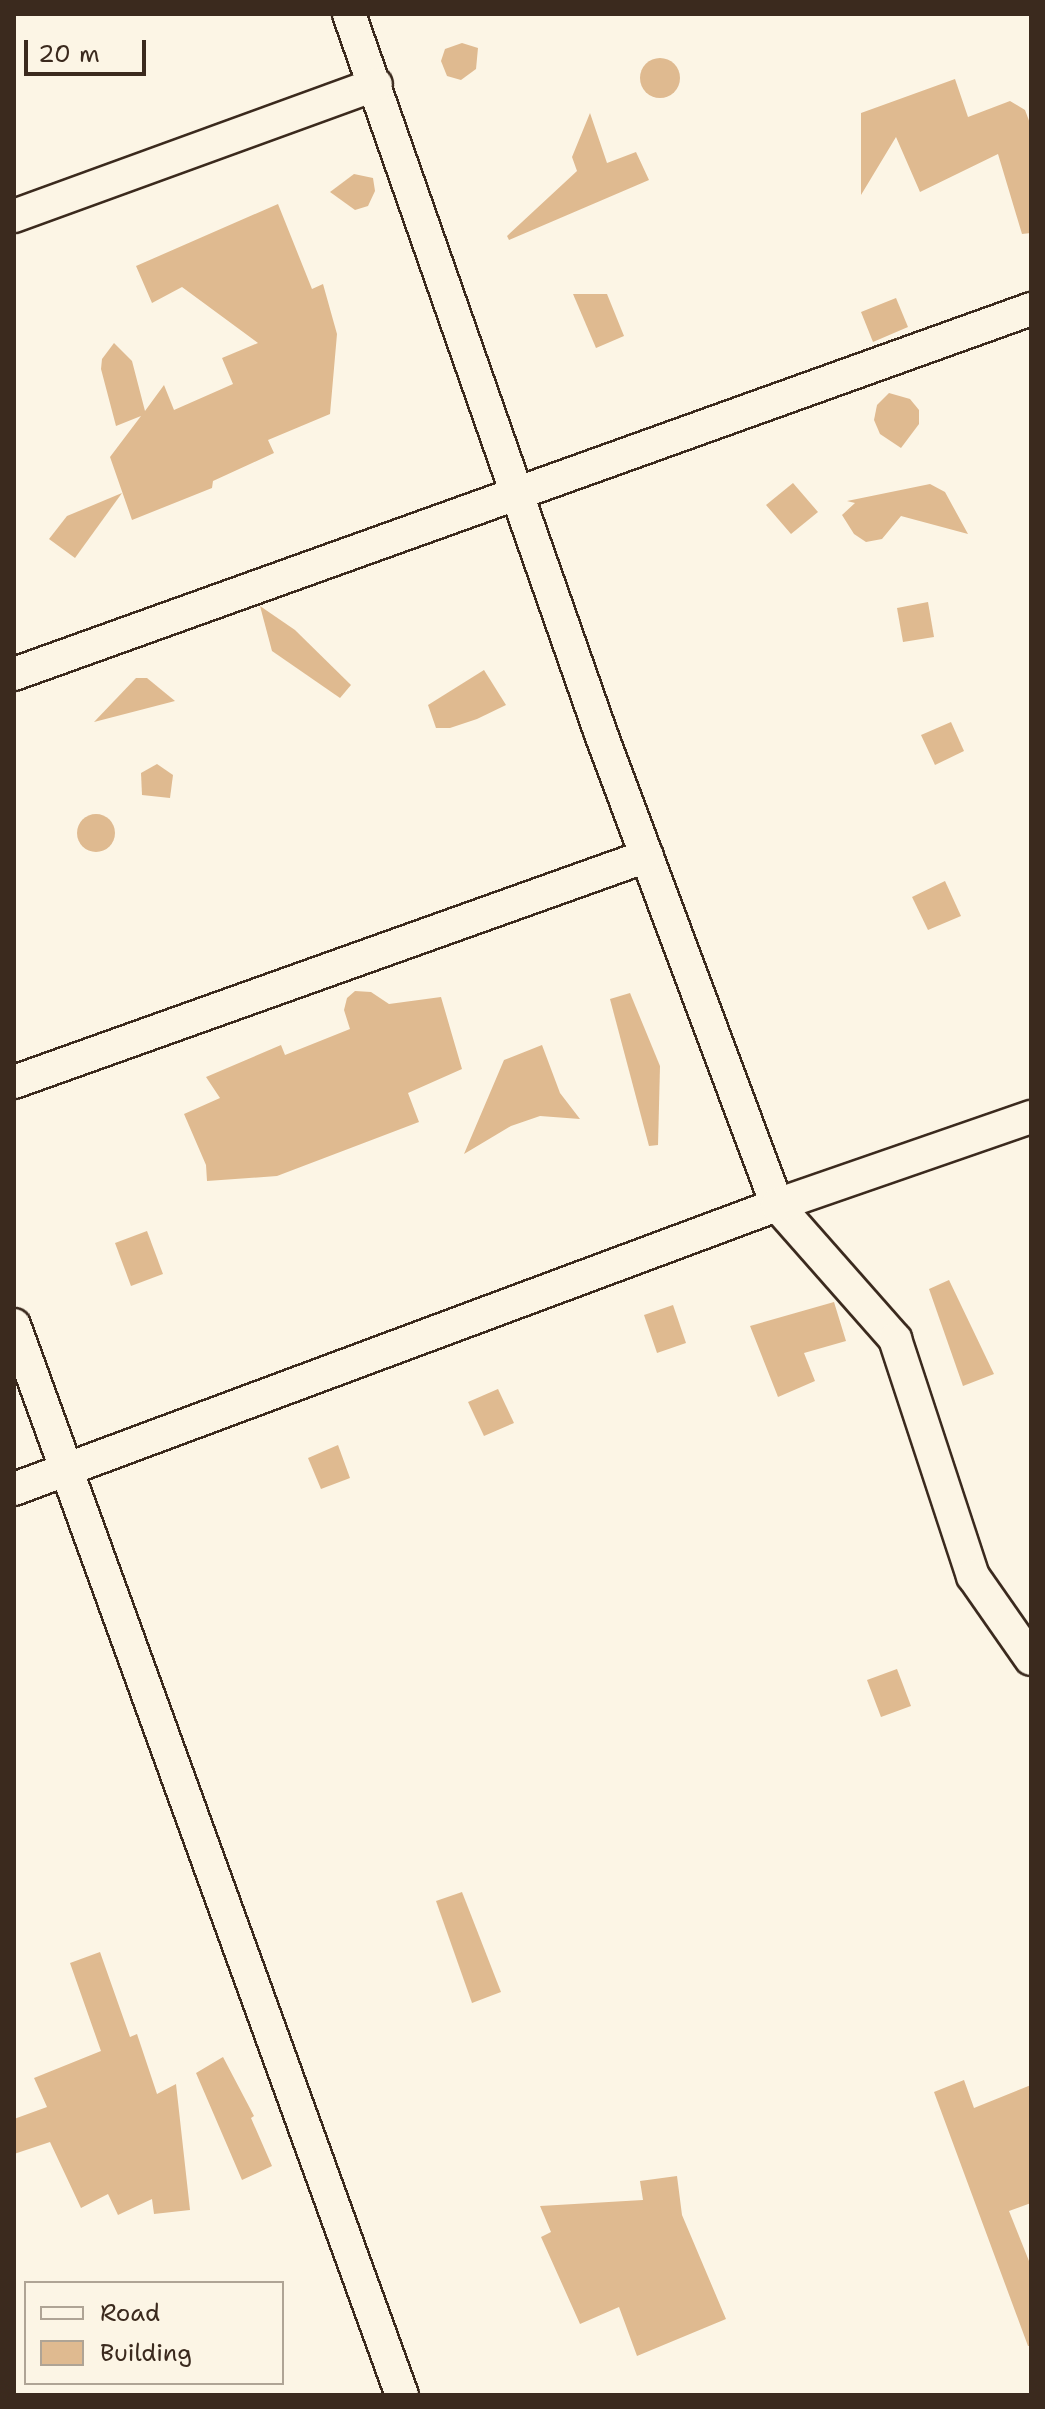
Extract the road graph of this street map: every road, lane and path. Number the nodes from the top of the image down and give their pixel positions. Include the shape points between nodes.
1 (349, 14) edge
2 (376, 84) junction
3 (14, 216) edge
4 (1031, 309) edge
5 (518, 494) junction
6 (14, 674) edge
7 (647, 856) junction
8 (14, 1082) edge
9 (1031, 1117) edge
10 (777, 1205) junction
11 (14, 1325) edge
12 (66, 1470) junction
13 (14, 1489) edge
14 (1031, 1659) edge
15 (402, 2395) edge

1 - 2 street
2 - 3 street
2 - 5 street
4 - 5 street
5 - 6 street
5 - 7 street
7 - 8 street
7 - 10 street
9 - 10 street
10 - 12 street
10 - 14 street via 895,1339 973,1576
11 - 12 street
12 - 13 street
12 - 15 street

